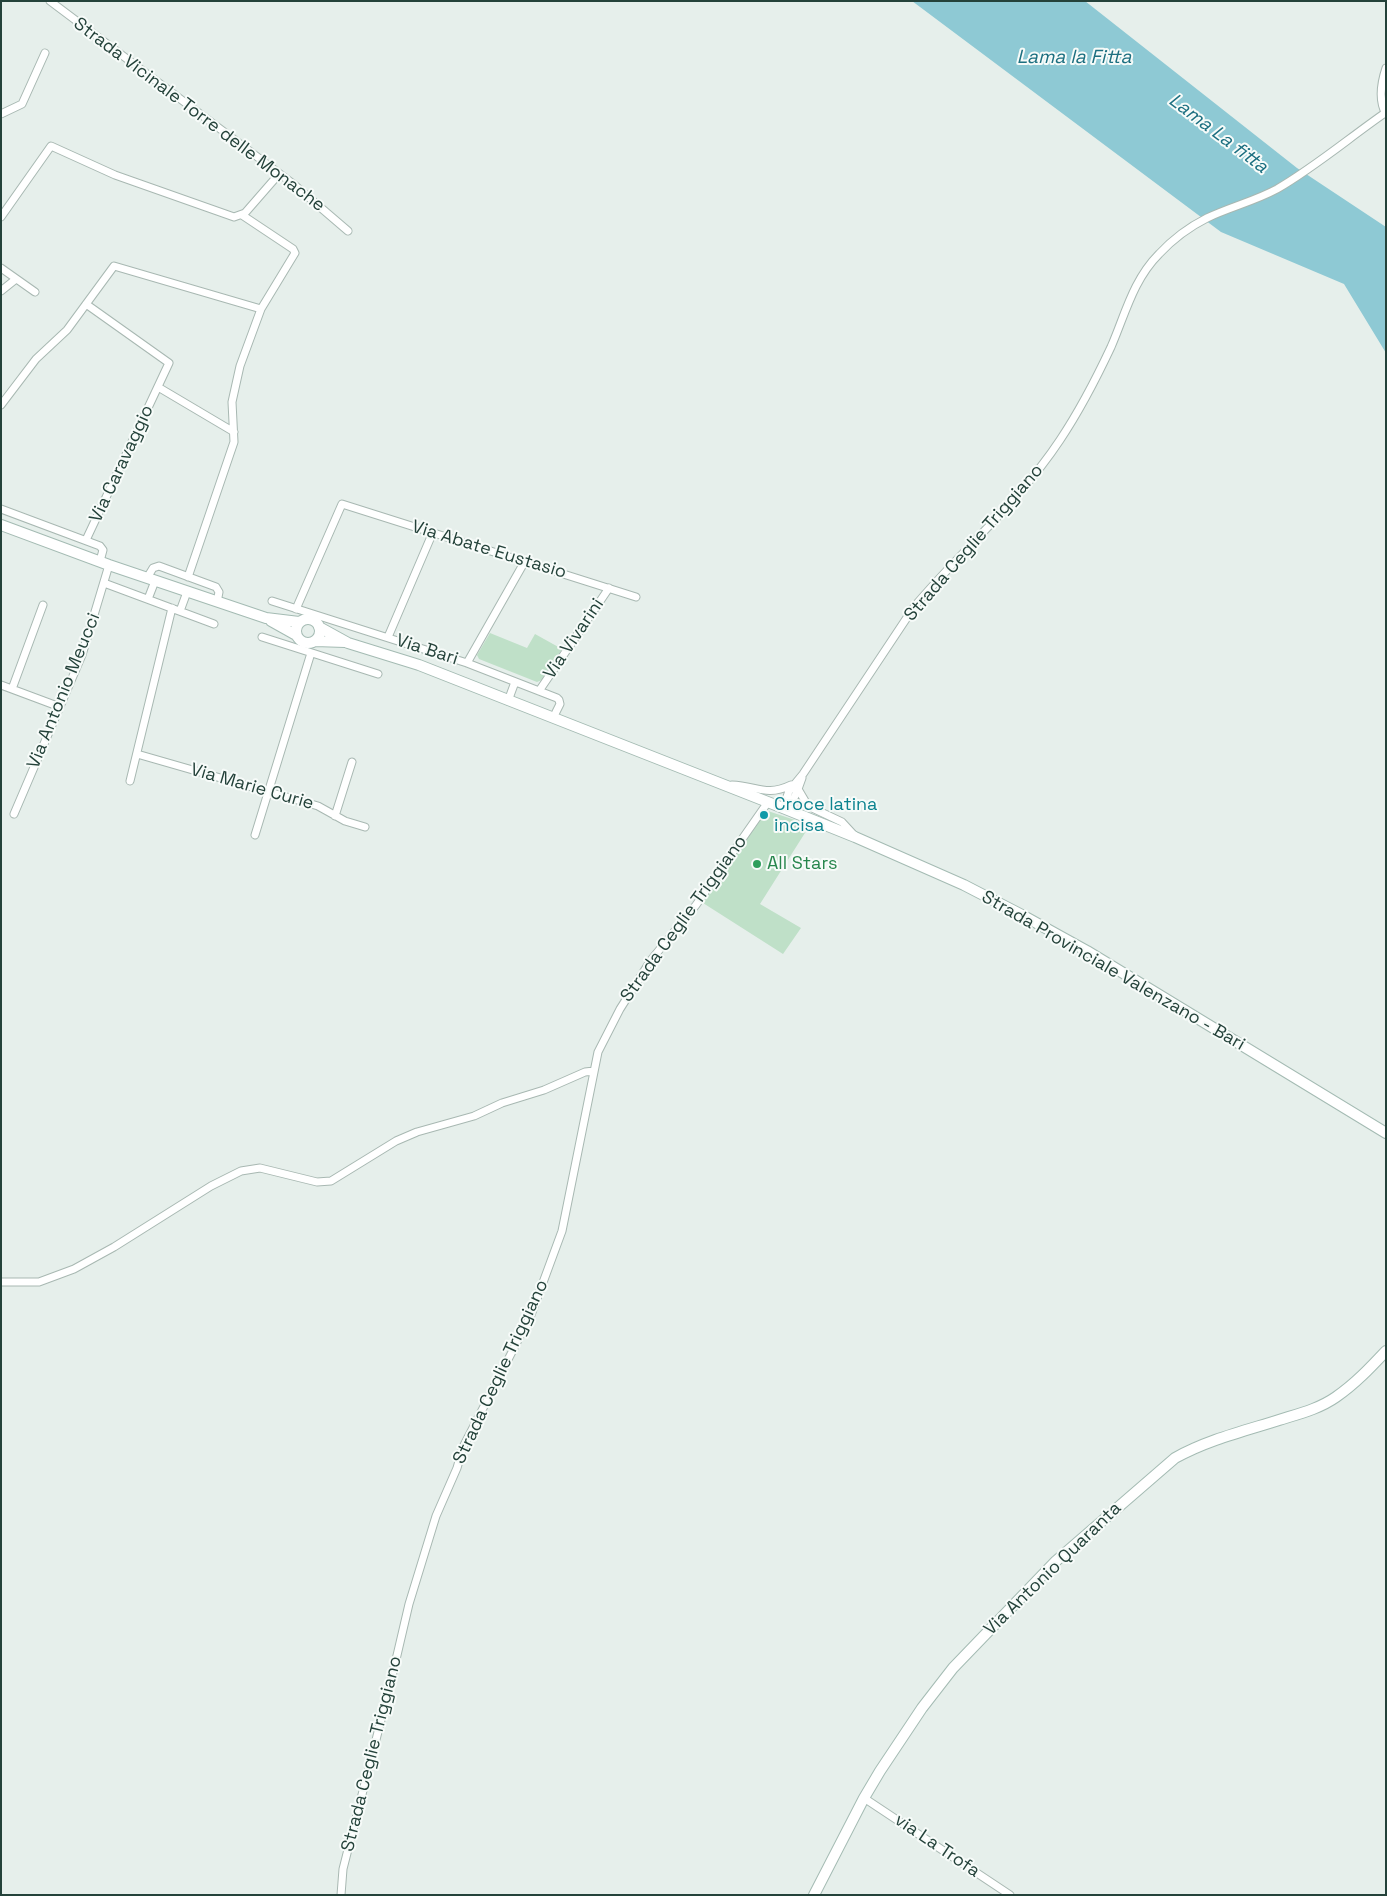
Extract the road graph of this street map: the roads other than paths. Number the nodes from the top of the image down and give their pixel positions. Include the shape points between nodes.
1 (50, 1) edge
2 (45, 53) dead end
3 (1386, 68) edge
4 (1384, 97) edge
5 (1385, 113) edge
6 (1, 114) edge
7 (279, 174) junction
8 (242, 215) junction
9 (1, 217) edge
10 (348, 231) dead end
11 (1, 268) edge
12 (16, 279) junction
13 (1, 291) edge
14 (35, 292) dead end
15 (86, 304) junction
16 (262, 308) junction
17 (158, 387) junction
18 (1, 405) edge
19 (234, 432) junction
20 (1, 509) edge
21 (1, 525) edge
22 (433, 532) junction
23 (86, 540) junction
24 (524, 561) junction
25 (104, 563) junction
26 (188, 577) junction
27 (151, 579) junction
28 (104, 583) junction
29 (609, 588) junction
30 (187, 592) junction
31 (636, 597) dead end
32 (148, 599) junction
33 (272, 601) dead end
34 (217, 602) junction
35 (43, 606) dead end
36 (172, 608) junction
37 (296, 609) junction
38 (180, 611) junction
39 (311, 616) junction
40 (266, 618) junction
41 (299, 622) junction
42 (214, 624) dead end
43 (319, 627) junction
44 (296, 635) junction
45 (262, 637) dead end
46 (388, 637) junction
47 (315, 641) junction
48 (348, 642) junction
49 (303, 646) junction
50 (311, 653) junction
51 (467, 663) junction
52 (378, 674) dead end
53 (515, 682) junction
54 (1, 684) edge
55 (12, 689) junction
56 (539, 691) junction
57 (508, 701) junction
58 (60, 707) junction
59 (553, 718) junction
60 (635, 750) joint
61 (137, 754) junction
62 (352, 762) dead end
63 (130, 781) dead end
64 (721, 785) junction
65 (796, 787) junction
66 (269, 792) junction
67 (768, 802) junction
68 (783, 808) junction
69 (14, 814) dead end
70 (336, 816) junction
71 (365, 827) dead end
72 (255, 835) dead end
73 (856, 837) junction
74 (594, 1071) junction
75 (1386, 1133) edge
76 (1, 1282) edge
77 (1386, 1350) edge
78 (864, 1798) junction
79 (341, 1895) edge
80 (814, 1895) edge
81 (1010, 1895) edge

1 - 7 street, Strada Vicinale Torre delle Monache
2 - 6 street via 22,104
3 - 4 street via 1381,86
4 - 5 street via 1382,108
5 - 65 street, Strada Ceglie Triggiano via 1276,189 1187,229 1158,255 1135,287 1088,394 1061,439 1032,480 914,607
7 - 8 street
7 - 10 street, Strada Vicinale Torre delle Monache
8 - 9 street via 231,216 130,180 51,146
8 - 16 street via 295,251
11 - 12 street
12 - 13 street
12 - 14 street
15 - 16 street via 114,266
15 - 17 street, Via Caravaggio via 169,363
15 - 18 street via 67,330 36,359
16 - 19 street via 234,389
17 - 19 street, Via Caravaggio
17 - 23 street, Via Caravaggio
19 - 26 street via 232,449
20 - 23 street
21 - 25 main road, Via Bari
22 - 24 street, Via Abate Eustasio
22 - 37 street, Via Abate Eustasio via 342,504
22 - 46 street
23 - 25 street via 102,547
24 - 29 street, Via Abate Eustasio
24 - 51 street
25 - 27 main road, Via Bari
25 - 28 street, Via Antonio Meucci
26 - 27 street via 156,566
26 - 34 street via 218,588
27 - 30 main road, Via Bari
27 - 32 street
28 - 32 street
28 - 58 street, Via Antonio Meucci via 82,655
29 - 31 street, Via Abate Eustasio
29 - 56 street, Via Vivarini
30 - 34 main road, Via Bari
30 - 38 street
32 - 36 street
33 - 37 street, Via Bari
34 - 40 main road, Via Bari
35 - 55 street
36 - 38 street
36 - 61 street
37 - 39 street, Via Bari
38 - 42 street
39 - 41 main road, Via Bari
39 - 43 main road, Via Bari
39 - 46 street, Via Bari
40 - 41 main road, Via Bari
40 - 44 main road, Via Bari
41 - 44 main road
43 - 47 main road via 320,634
43 - 48 main road, Via Bari
44 - 49 main road, Via Bari
45 - 49 street, Via Bari
46 - 51 street, Via Bari
47 - 48 main road, Via Bari
47 - 49 main road, Via Bari
48 - 57 main road, Via Bari via 419,665
49 - 50 street, Via Bari
50 - 52 street, Via Bari
50 - 66 street
51 - 53 street, Via Bari
53 - 56 street, Via Bari
53 - 57 street
54 - 55 street
55 - 58 street
56 - 59 street, Via Bari via 559,700
57 - 59 main road, Via Bari
58 - 69 street, Via Antonio Meucci
59 - 60 main road, Via Bari
60 - 64 main road, Strada Provinciale Valenzano - Bari
61 - 63 street
61 - 66 street, Via Marie Curie
62 - 70 street
64 - 65 street via 744,786 766,792
64 - 67 main road, Strada Provinciale Valenzano - Bari
65 - 68 street, Strada Ceglie Triggiano via 786,795
65 - 73 street via 808,806 842,822
66 - 70 street, Via Marie Curie via 321,807
66 - 72 street
67 - 68 main road, Strada Provinciale Valenzano - Bari
67 - 74 street, Strada Ceglie Triggiano via 696,905 635,984 598,1052
68 - 73 main road, Strada Provinciale Valenzano - Bari
70 - 71 street, Via Marie Curie
73 - 75 main road, Strada Provinciale Valenzano - Bari via 964,884 1022,914
74 - 76 street via 474,1116 417,1132 396,1141 331,1181 317,1182 260,1168 240,1171 74,1268 39,1282
74 - 79 street, Strada Ceglie Triggiano via 562,1232 531,1316 463,1446 436,1516 409,1604 343,1869
77 - 78 main road, Via Antonio Quaranta via 1360,1380 1334,1399 1306,1412 1192,1448 1147,1480 1056,1561 953,1668 922,1708
78 - 80 main road, Via Antonio Quaranta
78 - 81 street, via La Trofa

